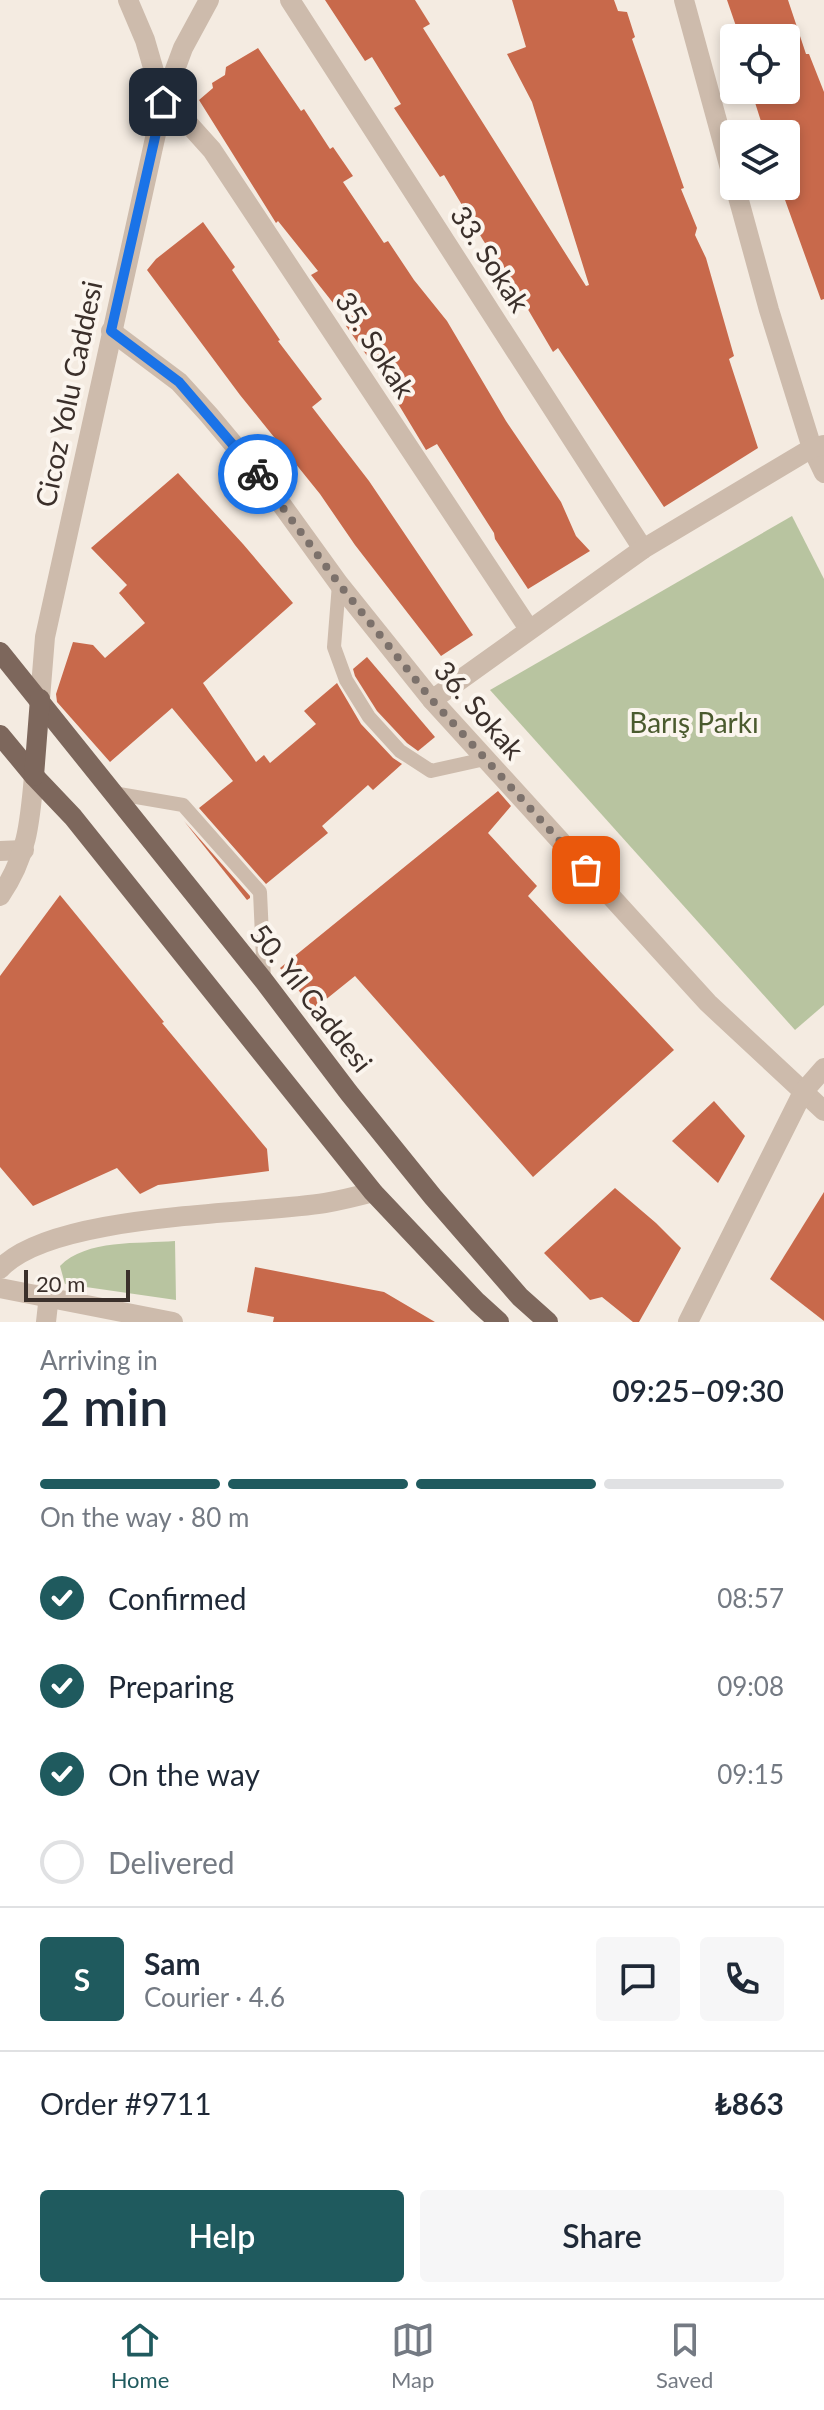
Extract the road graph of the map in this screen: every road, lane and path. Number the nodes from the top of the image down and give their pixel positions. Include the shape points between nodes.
1 (128, 0) edge
2 (209, 0) edge
3 (290, 0) edge
4 (684, 0) edge
5 (163, 102) junction
6 (720, 132) edge
7 (738, 200) edge
8 (111, 331) junction
9 (818, 446) edge
10 (824, 473) edge
11 (643, 549) junction
12 (339, 584) junction
13 (529, 629) junction
14 (0, 652) edge
15 (40, 699) junction
16 (432, 700) junction
17 (0, 735) edge
18 (485, 759) junction
19 (34, 776) junction
20 (113, 793) junction
21 (24, 850) junction
22 (0, 851) edge
23 (0, 896) edge
24 (264, 981) junction
25 (824, 1068) edge
26 (803, 1092) junction
27 (824, 1111) edge
28 (373, 1192) junction
29 (0, 1269) edge
30 (0, 1288) edge
31 (49, 1295) junction
32 (46, 1322) edge
33 (173, 1322) edge
34 (499, 1322) edge
35 (548, 1322) edge
36 (688, 1322) edge

1 - 5 street
2 - 5 street, Cicoz Yolu Caddesi
3 - 11 street, 33. Sokak
4 - 6 street
5 - 8 street, Cicoz Yolu Caddesi
5 - 13 street, 35. Sokak via 212,150
7 - 9 street via 769,310
8 - 12 street, 36. Sokak via 179,382 209,415
8 - 15 street, Cicoz Yolu Caddesi via 45,637
9 - 10 street
9 - 11 street
11 - 13 street
12 - 16 street, 36. Sokak
12 - 18 lane via 334,647 346,680 369,717 400,751 431,771
13 - 16 street
14 - 15 main road, 50. Yıl Caddesi
15 - 19 main road
15 - 20 main road, 50. Yıl Caddesi
16 - 18 street, 36. Sokak
17 - 19 main road
18 - 26 street, 36. Sokak via 708,1003
19 - 21 street
19 - 28 main road via 73,817
20 - 24 main road, 50. Yıl Caddesi
20 - 24 lane via 183,805 260,892
21 - 22 street
21 - 23 street via 16,874
24 - 35 main road, 50. Yıl Caddesi via 433,1197
25 - 26 street
26 - 27 street, 36. Sokak
26 - 36 street
28 - 29 street via 325,1203 109,1227 30,1247
28 - 34 main road
30 - 31 street
31 - 32 street
31 - 33 street

